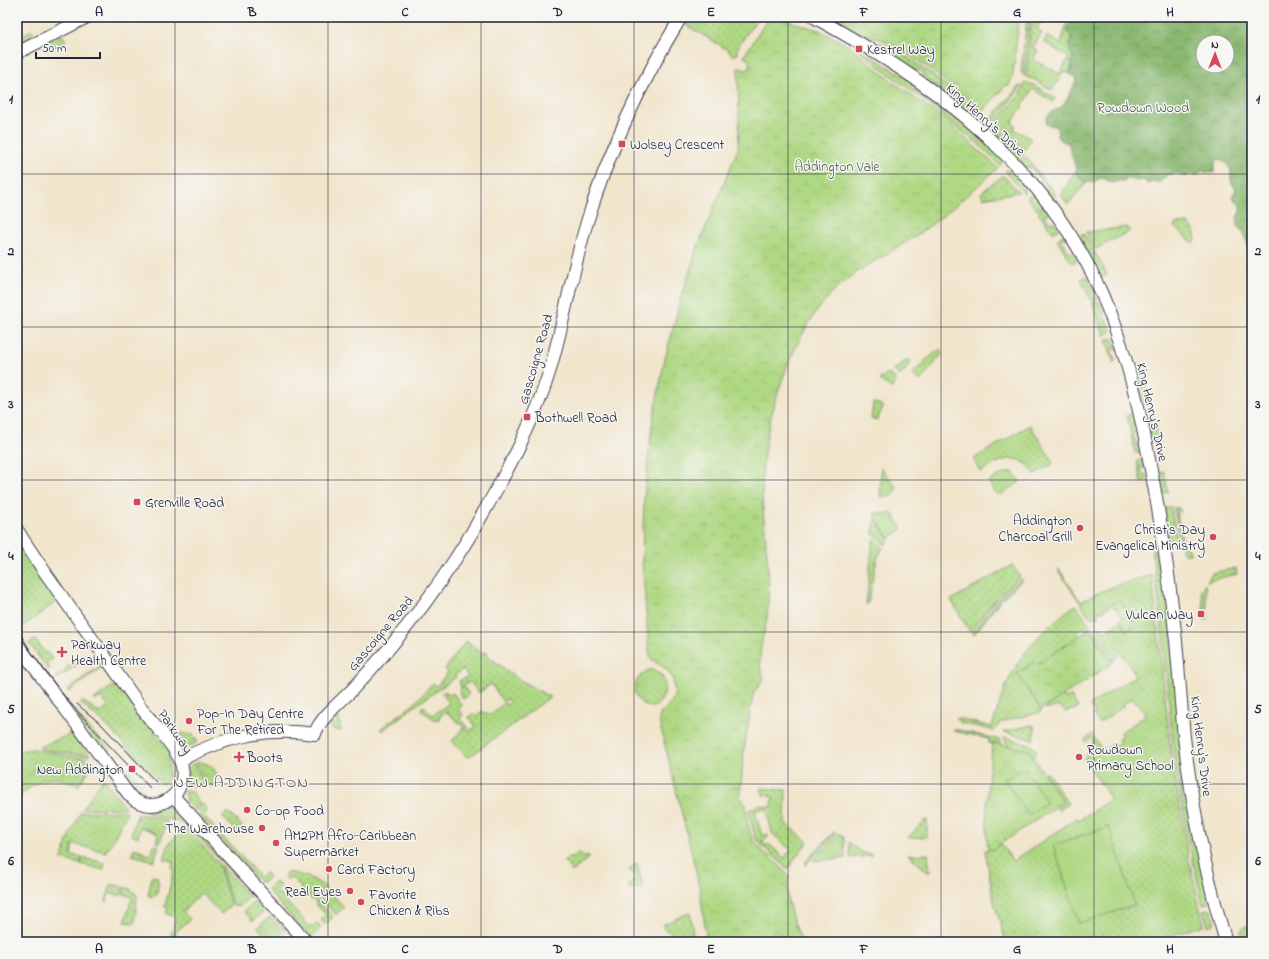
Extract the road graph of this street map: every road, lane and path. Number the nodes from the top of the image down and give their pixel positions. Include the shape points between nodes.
1 (87, 17) edge
2 (681, 17) edge
3 (814, 17) edge
4 (17, 53) edge
5 (17, 530) edge
6 (17, 644) edge
7 (180, 760) junction
8 (174, 797) junction
9 (307, 942) edge
10 (1226, 942) edge

1 - 4 street
2 - 7 street, Gascoigne Road via 644,83 602,178 579,250 549,374 536,409 486,509 437,587 378,662 323,720 315,734 278,731 249,734 215,744
3 - 10 street, King Henry's Drive via 896,65 937,94 1004,152 1057,217 1088,265 1102,295 1131,379 1146,440 1168,570 1190,779 1208,873
5 - 7 street, Parkway
6 - 8 street via 130,796 140,803 152,805 164,803
7 - 8 street, Parkway via 182,782
8 - 9 street

